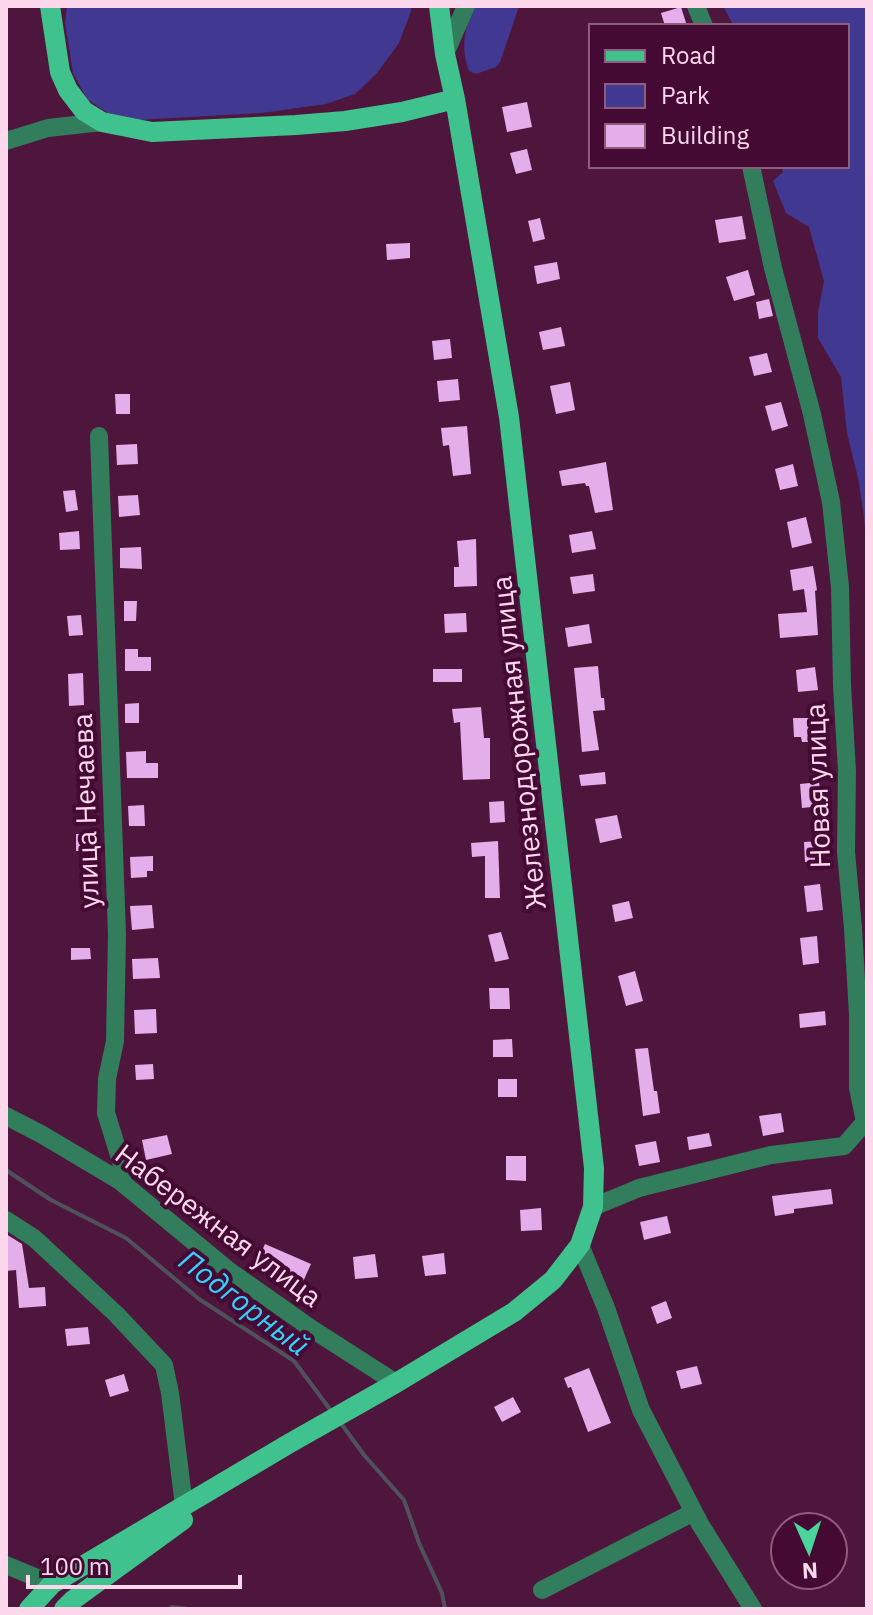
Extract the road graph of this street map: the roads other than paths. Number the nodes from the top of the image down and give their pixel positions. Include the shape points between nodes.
1 (50, 6) edge
2 (439, 6) edge
3 (466, 6) edge
4 (445, 54) junction
5 (455, 99) junction
6 (102, 122) junction
7 (6, 141) edge
8 (751, 168) edge
9 (99, 436) dead end
10 (6, 1116) edge
11 (866, 1121) edge
12 (120, 1181) junction
13 (593, 1207) junction
14 (6, 1220) edge
15 (580, 1245) junction
16 (396, 1383) junction
17 (290, 1443) junction
18 (184, 1506) junction
19 (694, 1512) junction
20 (6, 1565) edge
21 (52, 1584) junction
22 (542, 1590) dead end
23 (29, 1609) edge
24 (64, 1609) edge
25 (753, 1609) edge

1 - 6 main road via 60,72 68,90 84,111
2 - 4 main road, Железнодорожная улица
3 - 4 street
4 - 5 main road, Железнодорожная улица
5 - 6 main road via 402,112 296,125 152,132
5 - 13 main road, Железнодорожная улица via 509,417 594,1168
6 - 7 street via 48,128
8 - 11 street, Новая улица via 831,502 840,587 858,1088
9 - 12 street, улица Нечаева via 117,934 115,1041 106,1113 124,1171
10 - 12 street, Набережная улица
11 - 13 street, Новая улица via 844,1146 771,1155 639,1188
12 - 16 street, Набережная улица via 228,1270
13 - 15 main road, Железнодорожная улица
14 - 18 street via 34,1238 164,1365
15 - 16 main road, Железнодорожная улица via 553,1280 514,1312
15 - 19 street via 641,1410
16 - 17 main road, Железнодорожная улица
17 - 18 main road
17 - 24 main road
18 - 21 main road
19 - 22 street
19 - 25 street
20 - 21 street
21 - 23 main road

